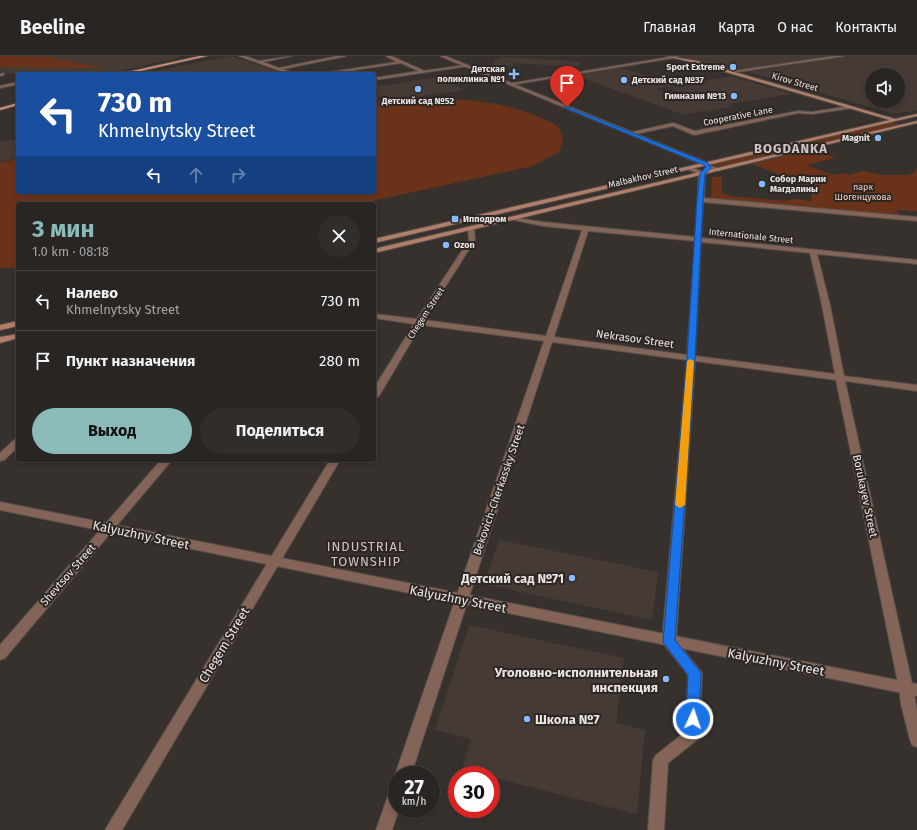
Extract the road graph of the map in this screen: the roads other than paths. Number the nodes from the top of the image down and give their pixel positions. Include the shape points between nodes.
1 (205, 56) edge
2 (211, 56) edge
3 (240, 56) edge
4 (290, 56) edge
5 (344, 56) edge
6 (388, 56) edge
7 (442, 56) edge
8 (668, 56) edge
9 (843, 56) edge
10 (677, 57) junction
11 (259, 62) junction
12 (402, 62) junction
13 (466, 66) junction
14 (279, 69) junction
15 (129, 72) edge
16 (136, 72) edge
17 (287, 72) edge
18 (334, 72) edge
19 (424, 72) junction
20 (730, 72) junction
21 (376, 79) edge
22 (16, 83) edge
23 (510, 84) junction
24 (0, 87) edge
25 (16, 104) edge
26 (850, 107) junction
27 (0, 108) edge
28 (917, 114) edge
29 (895, 120) junction
30 (917, 123) edge
31 (910, 124) junction
32 (631, 133) junction
33 (707, 166) junction
34 (689, 168) junction
35 (719, 169) junction
36 (702, 173) junction
37 (700, 200) junction
38 (511, 218) junction
39 (915, 219) edge
40 (917, 226) edge
41 (471, 228) junction
42 (586, 228) junction
43 (697, 240) junction
44 (376, 241) edge
45 (376, 251) edge
46 (813, 252) junction
47 (917, 262) edge
48 (376, 316) edge
49 (420, 322) junction
50 (16, 324) edge
51 (0, 328) edge
52 (16, 336) edge
53 (550, 338) junction
54 (0, 340) edge
55 (691, 358) junction
56 (840, 378) junction
57 (917, 388) edge
58 (376, 393) edge
59 (16, 444) edge
60 (0, 458) edge
61 (166, 462) edge
62 (334, 462) edge
63 (0, 506) edge
64 (108, 528) junction
65 (273, 562) junction
66 (462, 600) junction
67 (669, 642) junction
68 (0, 654) edge
69 (911, 689) edge
70 (917, 740) edge
71 (406, 766) edge
72 (388, 818) edge
73 (113, 830) edge
74 (384, 830) edge
75 (656, 830) edge

1 - 15 main road
2 - 16 main road
3 - 11 street
4 - 11 street
5 - 14 street
6 - 12 street
7 - 13 street
8 - 10 main road, Kirov Street
9 - 20 street
10 - 20 main road, Kirov Street
10 - 23 street
11 - 14 street
12 - 18 street
12 - 19 street
13 - 19 street
13 - 23 street
14 - 17 street
19 - 21 street
20 - 26 main road, Kirov Street
22 - 24 street
23 - 32 street
25 - 27 main road
26 - 29 main road, Kirov Street
26 - 32 street, Cooperative Lane via 812,113 798,112 694,133 673,124
28 - 29 main road, Malbakhov Street
29 - 31 main road, Kirov Street
29 - 33 main road, Malbakhov Street
30 - 31 main road, Kirov Street
31 - 35 main road, Malbakhov Street
32 - 33 street
33 - 34 main road, Malbakhov Street
33 - 35 street
33 - 36 street
34 - 36 street
34 - 44 main road, Malbakhov Street
35 - 36 main road, Malbakhov Street
36 - 37 street
36 - 38 main road, Malbakhov Street
37 - 39 street
37 - 43 street
38 - 41 main road, Malbakhov Street
38 - 42 street, Internationale Street
39 - 40 street
41 - 45 main road, Malbakhov Street
41 - 49 street, Chegem Street via 472,240
42 - 43 street, Internationale Street
42 - 53 street, Bekovich-Cherkassky Street
43 - 46 street, Internationale Street
43 - 55 street
46 - 47 street, Internationale Street
46 - 56 street, Borukayev Street
48 - 49 street, Nekrasov Street
49 - 53 street, Nekrasov Street
49 - 58 street, Chegem Street
50 - 51 main road
52 - 54 main road
53 - 55 street, Nekrasov Street
53 - 66 street, Bekovich-Cherkassky Street
55 - 56 street, Nekrasov Street
55 - 67 street
56 - 57 street, Nekrasov Street
56 - 69 street, Borukayev Street
59 - 60 street
61 - 64 street, Shevtsov Street
62 - 65 street, Chegem Street
63 - 64 street, Kalyuzhny Street
64 - 65 street, Kalyuzhny Street
64 - 68 street, Shevtsov Street
65 - 66 street, Kalyuzhny Street
65 - 73 street, Chegem Street
66 - 67 street, Kalyuzhny Street
66 - 71 street, Bekovich-Cherkassky Street
67 - 69 street, Kalyuzhny Street
67 - 75 street via 695,673 692,735 661,760
69 - 70 street, Borukayev Street via 908,704
72 - 74 street

